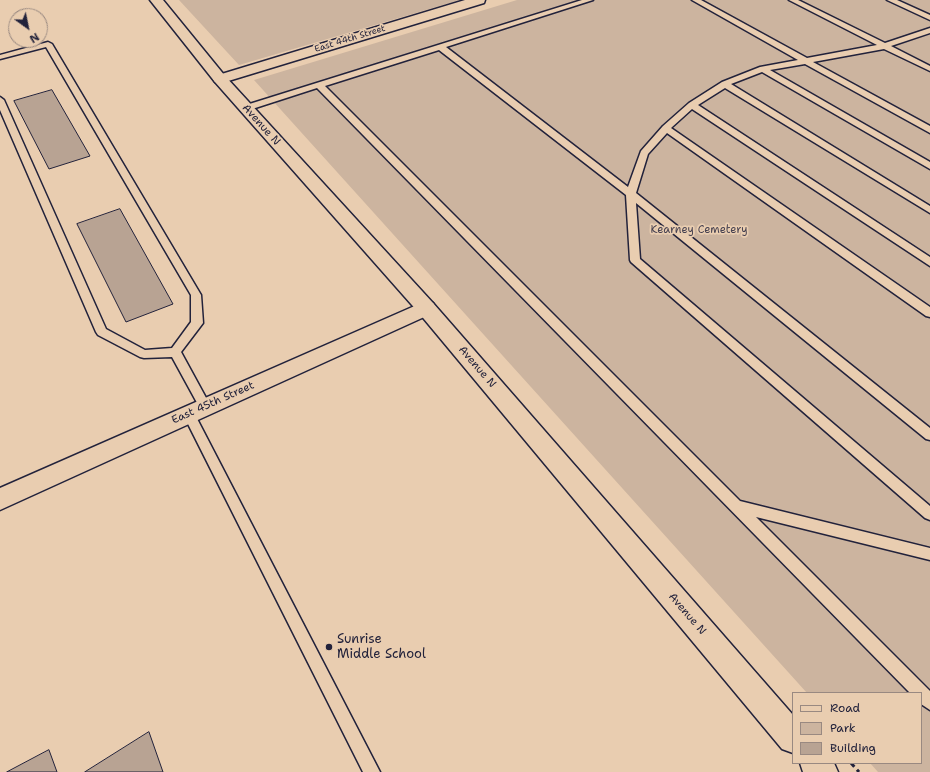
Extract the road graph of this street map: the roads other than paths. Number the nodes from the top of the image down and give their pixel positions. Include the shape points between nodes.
1 (156, 0) edge
2 (479, 0) edge
3 (590, 0) edge
4 (696, 0) edge
5 (793, 0) edge
6 (891, 0) edge
7 (930, 18) edge
8 (930, 30) edge
9 (885, 46) junction
10 (441, 47) junction
11 (0, 57) edge
12 (806, 61) junction
13 (763, 69) junction
14 (930, 69) edge
15 (220, 78) junction
16 (725, 84) junction
17 (319, 85) junction
18 (0, 100) edge
19 (692, 106) junction
20 (246, 108) junction
21 (666, 128) junction
22 (930, 130) edge
23 (930, 166) edge
24 (631, 194) junction
25 (930, 210) edge
26 (930, 262) edge
27 (426, 308) junction
28 (930, 313) edge
29 (175, 352) junction
30 (197, 410) junction
31 (930, 435) edge
32 (0, 499) edge
33 (737, 506) junction
34 (930, 514) edge
35 (930, 554) edge
36 (920, 692) edge
37 (922, 694) edge
38 (930, 702) edge
39 (792, 737) edge
40 (816, 764) edge
41 (372, 772) edge
42 (822, 772) edge

1 - 15 main road, Avenue N
2 - 15 main road, East 44th Street
3 - 10 lane
4 - 12 lane
5 - 9 lane
6 - 7 lane
8 - 9 lane
9 - 12 lane
9 - 14 lane
10 - 17 lane
10 - 24 lane
11 - 29 lane via 48,44 196,295 197,323
12 - 13 lane
12 - 22 lane
13 - 16 lane
13 - 23 lane
15 - 20 main road, Avenue N
16 - 19 lane
16 - 25 lane
17 - 20 lane
17 - 33 lane
18 - 29 lane via 102,332 144,354
19 - 21 lane
19 - 26 lane
20 - 27 main road, Avenue N
21 - 24 lane via 644,153
21 - 28 lane
24 - 31 lane
24 - 34 lane via 635,260
27 - 30 main road, East 45th Street
27 - 39 main road, Avenue N
29 - 30 lane
30 - 32 main road, East 45th Street
30 - 41 lane
33 - 35 lane
33 - 36 lane
37 - 38 lane
40 - 42 main road

